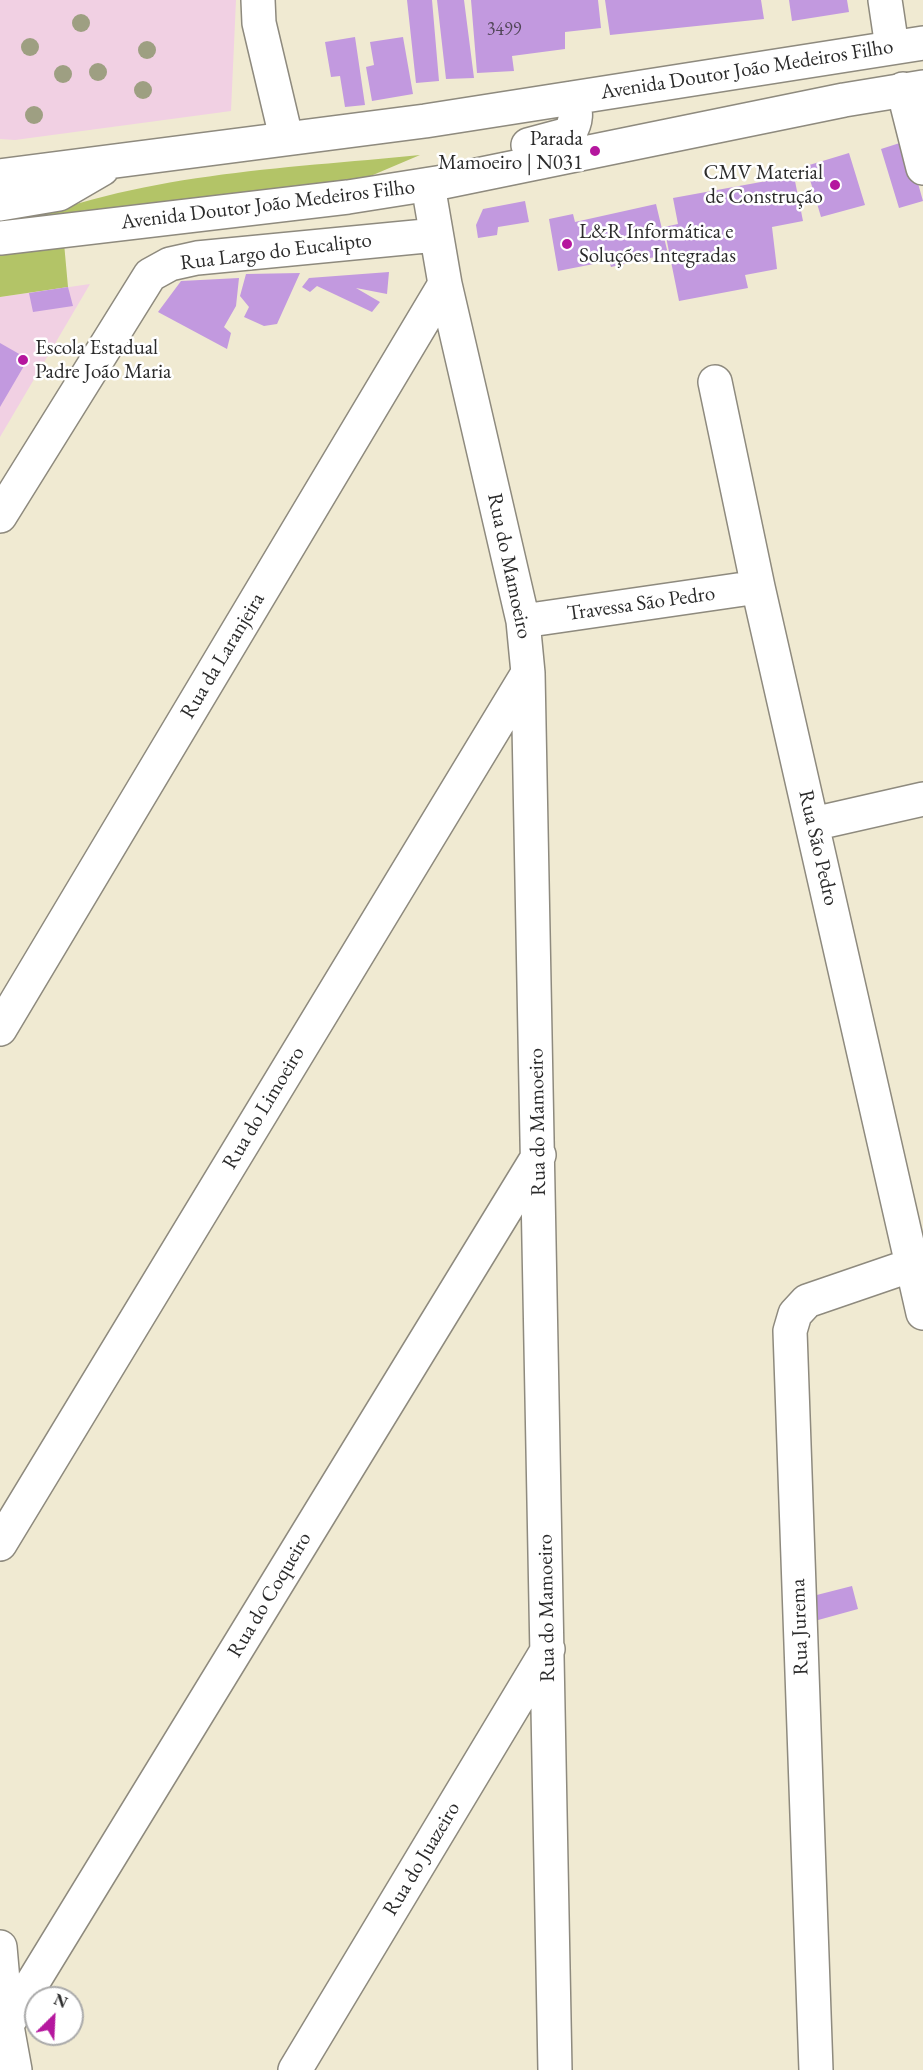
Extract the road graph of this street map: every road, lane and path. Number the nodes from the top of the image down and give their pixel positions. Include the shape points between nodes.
1 (258, 0) edge
2 (885, 0) edge
3 (907, 45) edge
4 (913, 88) edge
5 (572, 98) junction
6 (286, 137) junction
7 (117, 161) junction
8 (923, 168) edge
9 (0, 176) edge
10 (428, 185) junction
11 (348, 197) junction
12 (0, 204) edge
13 (436, 235) junction
14 (0, 238) edge
15 (445, 284) junction
16 (715, 382) dead end
17 (0, 516) edge
18 (758, 587) junction
19 (523, 621) junction
20 (528, 673) junction
21 (923, 799) edge
22 (813, 824) junction
23 (0, 1029) edge
24 (539, 1155) junction
25 (912, 1266) junction
26 (923, 1313) edge
27 (0, 1544) edge
28 (548, 1649) junction
29 (0, 1947) edge
30 (3, 2031) edge
31 (15, 2070) edge
32 (295, 2070) edge
33 (555, 2070) edge
34 (816, 2070) edge

1 - 6 street via 261,33
2 - 3 street
3 - 5 street, Avenida Doutor João Medeiros Filho
4 - 8 street
4 - 10 street, Avenida Doutor João Medeiros Filho
5 - 6 street, Avenida Doutor João Medeiros Filho
5 - 11 street via 575,125 569,134 410,169
6 - 7 street, Avenida Doutor João Medeiros Filho
7 - 9 street, Avenida Doutor João Medeiros Filho
7 - 12 street via 59,194
10 - 11 street, Avenida Doutor João Medeiros Filho
10 - 13 street, Rua do Mamoeiro
11 - 14 street, Avenida Doutor João Medeiros Filho
13 - 15 street, Rua do Mamoeiro
13 - 17 street, Rua Largo do Eucalipto via 197,258 170,264 150,275
15 - 19 street, Rua do Mamoeiro
15 - 23 street, Rua da Laranjeira
16 - 18 street, Rua São Pedro
18 - 19 street, Travessa São Pedro
18 - 22 street, Rua São Pedro
19 - 20 street, Rua do Mamoeiro
20 - 24 street, Rua do Mamoeiro
20 - 27 street, Rua do Limoeiro
21 - 22 street
22 - 25 street, Rua São Pedro
24 - 28 street, Rua do Mamoeiro
24 - 30 street, Rua do Coqueiro
25 - 26 street, Rua São Pedro
25 - 34 street, Rua Jurema via 807,1301 795,1314 790,1331
28 - 32 street, Rua do Juazeiro
28 - 33 street, Rua do Mamoeiro
29 - 30 street
30 - 31 street

